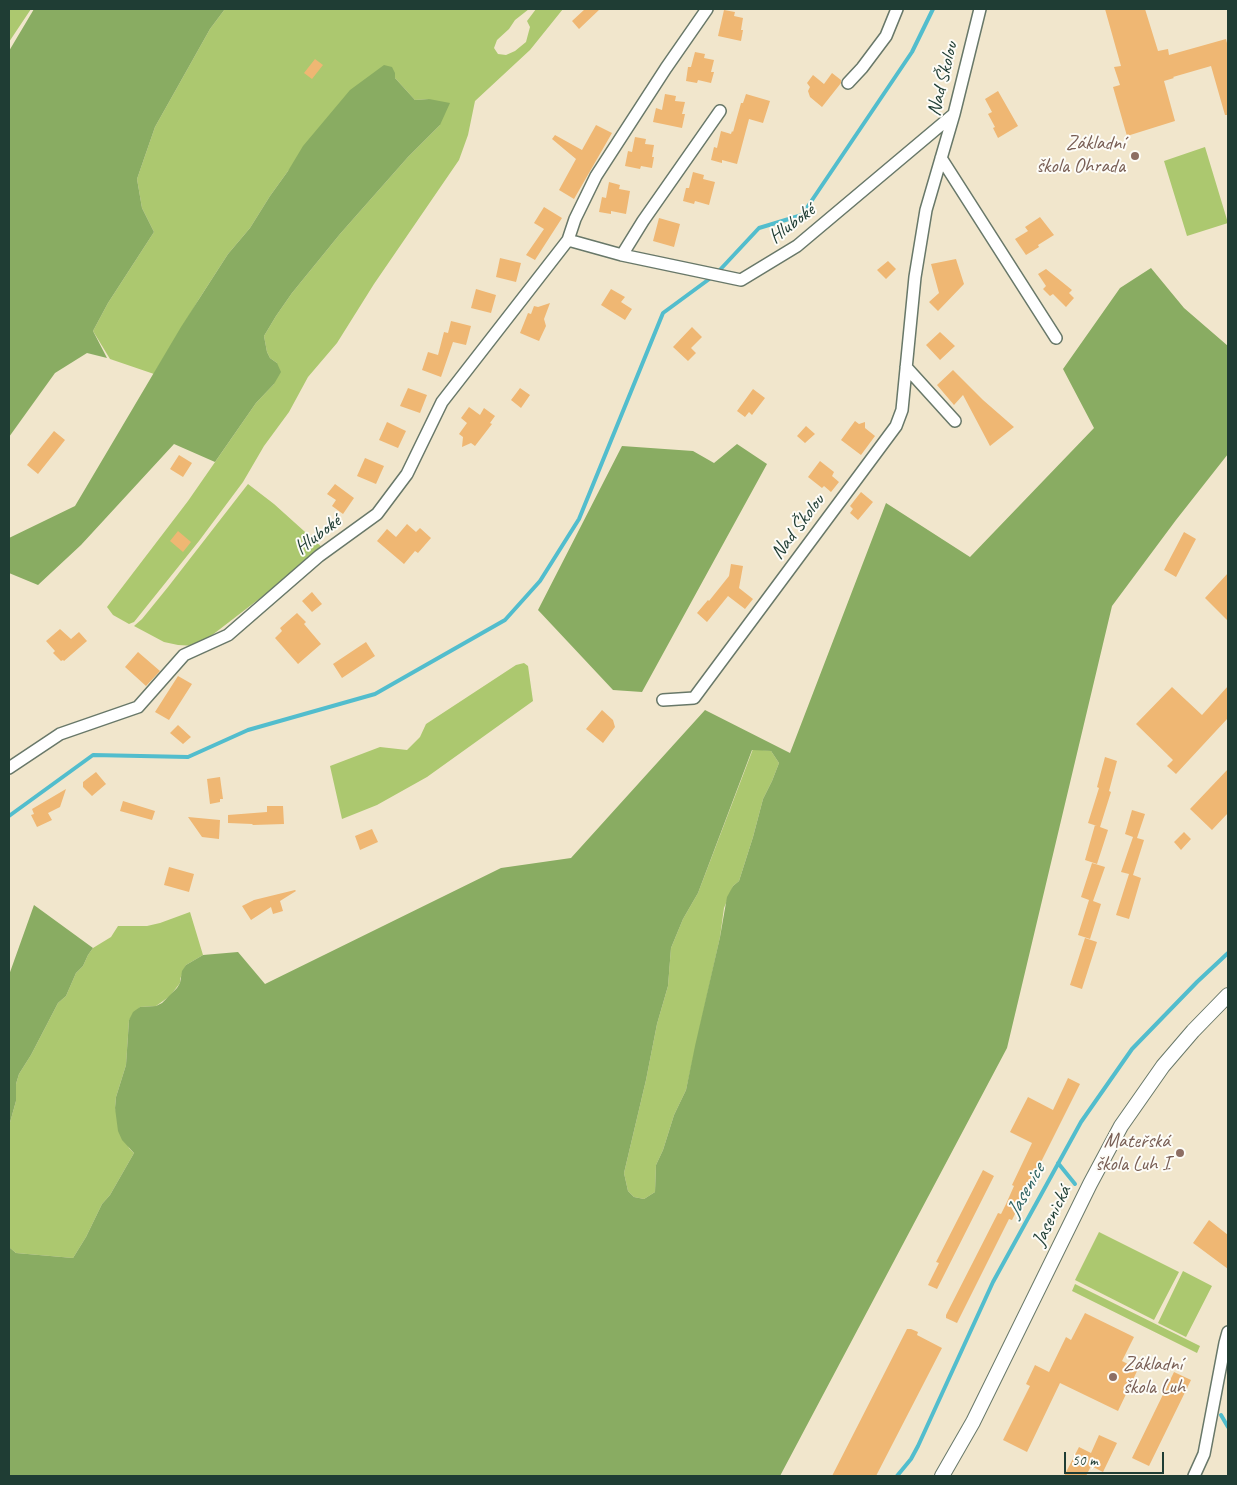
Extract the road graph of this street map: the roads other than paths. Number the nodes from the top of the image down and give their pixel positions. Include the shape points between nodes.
1 (707, 9) edge
2 (897, 9) edge
3 (980, 9) edge
4 (848, 83) dead end
5 (720, 111) dead end
6 (954, 114) junction
7 (941, 158) junction
8 (568, 240) junction
9 (622, 255) junction
10 (1056, 338) dead end
11 (906, 367) junction
12 (955, 421) dead end
13 (663, 700) dead end
14 (9, 768) edge
15 (1228, 995) edge
16 (1228, 1332) edge
17 (942, 1476) edge
18 (1194, 1476) edge

1 - 8 street, Hluboké via 596,176
2 - 4 street via 886,36
3 - 6 street, Nad Školou
5 - 9 street
6 - 7 street, Nad Školou
6 - 9 street, Hluboké via 797,246 741,280
7 - 10 street
7 - 11 street, Nad Školou via 926,210 915,276
8 - 9 street, Hluboké
8 - 14 street, Hluboké via 442,402 407,474 377,514 319,556 228,635 184,656 138,708 60,734
11 - 12 street
11 - 13 street, Nad Školou via 902,410 896,426 694,698
15 - 17 street, Jasenická via 1162,1066 1118,1130 973,1422
16 - 18 street via 1204,1454

